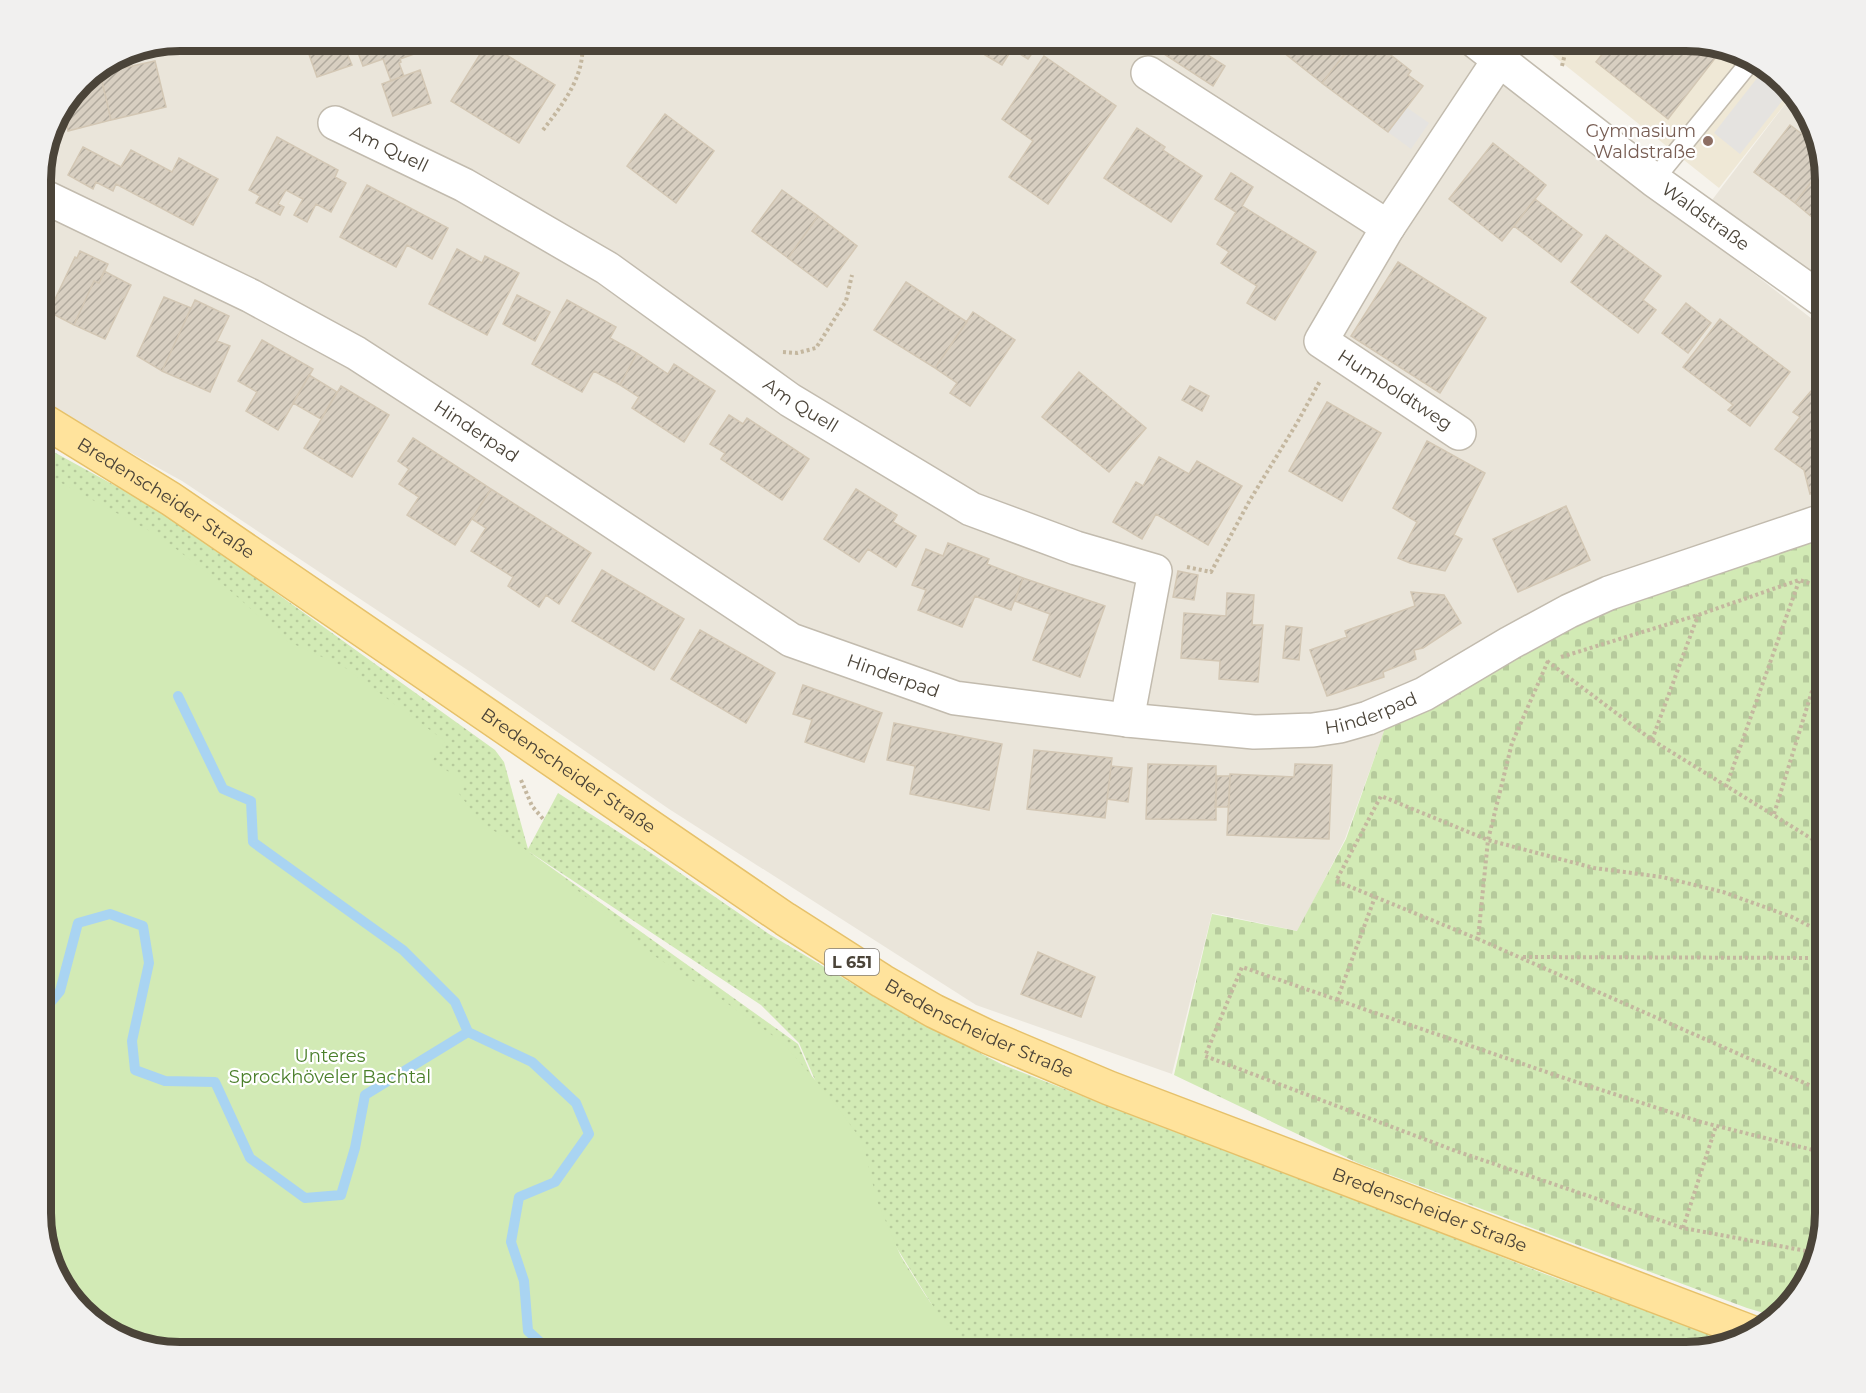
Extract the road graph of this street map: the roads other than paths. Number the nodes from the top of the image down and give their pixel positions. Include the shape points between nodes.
1 (1486, 51) edge
2 (1488, 51) edge
3 (1746, 66) edge
4 (1148, 73) dead end
5 (335, 123) dead end
6 (1654, 180) junction
7 (51, 200) edge
8 (1388, 227) junction
9 (1815, 294) edge
10 (51, 425) edge
11 (1460, 433) dead end
12 (1815, 524) edge
13 (1127, 720) junction
14 (1743, 1329) edge

1 - 8 street, Humboldtweg
2 - 6 street, Waldstraße
3 - 6 lane
4 - 8 street
5 - 13 street, Am Quell via 464,186 607,268 790,400 972,509 1076,548 1155,571
6 - 9 street, Waldstraße
7 - 13 street, Hinderpad via 251,296 356,353 791,640 955,698
8 - 11 street, Humboldtweg via 1321,341
10 - 14 main road, Bredenscheider Straße / L 651 via 171,499 775,912 934,1011 1109,1088
12 - 13 street, Hinderpad via 1609,593 1569,611 1424,694 1340,726 1254,732

